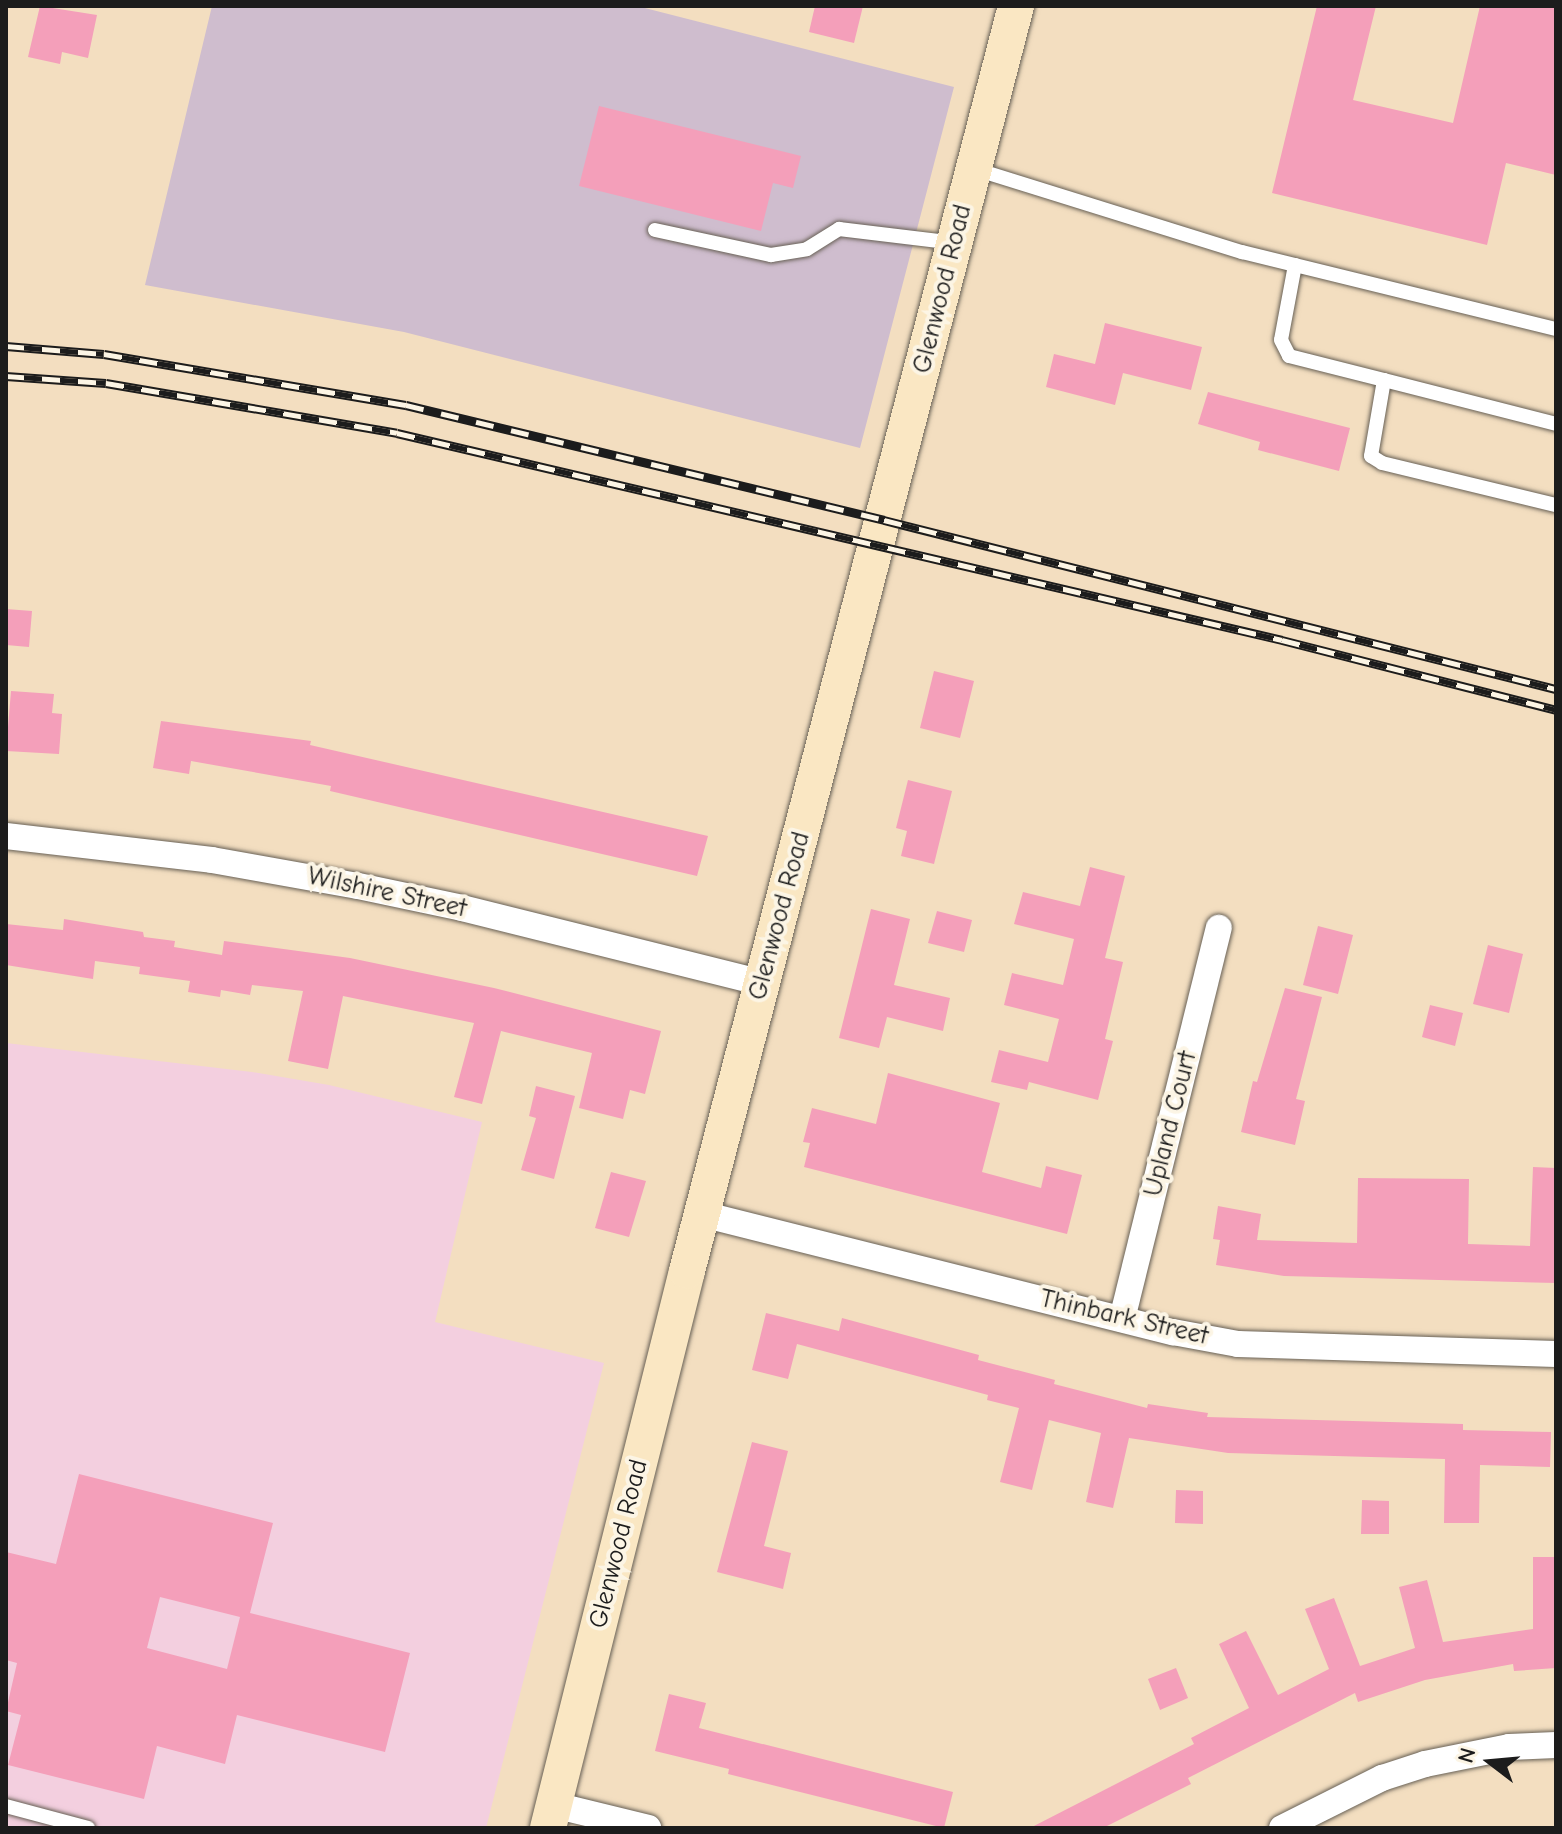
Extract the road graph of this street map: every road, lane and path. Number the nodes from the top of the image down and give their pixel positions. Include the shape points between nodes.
1 (1016, 6) edge
2 (974, 169) junction
3 (655, 230) dead end
4 (955, 243) junction
5 (1295, 265) junction
6 (1556, 329) edge
7 (1384, 380) junction
8 (1556, 424) edge
9 (1556, 505) edge
10 (6, 836) edge
11 (1219, 928) dead end
12 (762, 983) junction
13 (702, 1214) junction
14 (1122, 1319) junction
15 (1556, 1354) edge
16 (1556, 1745) edge
17 (6, 1806) edge
18 (551, 1816) edge
19 (88, 1828) edge
20 (648, 1828) edge
21 (1282, 1828) edge

1 - 2 street, Glenwood Road
2 - 4 street, Glenwood Road
2 - 5 lane
3 - 4 lane via 771,255 807,249 839,229
4 - 12 street, Glenwood Road
5 - 6 lane
5 - 7 lane via 1281,340 1289,356
7 - 8 lane
7 - 9 lane via 1371,456
10 - 12 street, Wilshire Street via 212,860 358,886
11 - 14 street, Upland Court
12 - 13 street, Glenwood Road
13 - 14 street, Thinbark Street
13 - 18 street, Glenwood Road
14 - 15 street, Thinbark Street via 1238,1344
16 - 21 street via 1509,1747 1425,1764 1382,1778
17 - 19 lane
18 - 20 street

